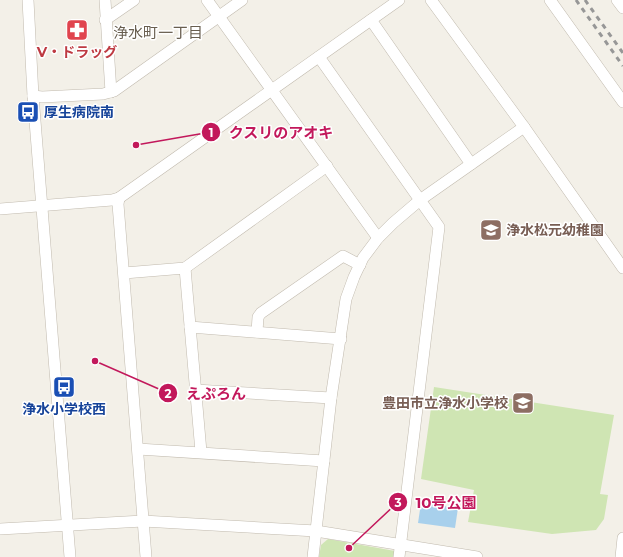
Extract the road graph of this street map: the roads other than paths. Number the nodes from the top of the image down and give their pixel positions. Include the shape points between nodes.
1 (28, 0) edge
2 (105, 0) edge
3 (134, 0) edge
4 (207, 0) edge
5 (242, 0) edge
6 (399, 0) edge
7 (431, 0) edge
8 (550, 0) edge
9 (617, 0) edge
10 (623, 8) edge
11 (219, 17) junction
12 (105, 20) junction
13 (371, 20) junction
14 (318, 57) junction
15 (272, 90) junction
16 (111, 92) junction
17 (32, 96) junction
18 (623, 102) edge
19 (524, 128) junction
20 (471, 164) junction
21 (327, 166) junction
22 (119, 198) junction
23 (420, 200) junction
24 (42, 205) junction
25 (0, 209) edge
26 (378, 238) junction
27 (360, 265) junction
28 (623, 266) edge
29 (185, 268) junction
30 (124, 273) junction
31 (190, 327) junction
32 (257, 332) junction
33 (341, 339) junction
34 (196, 390) junction
35 (331, 398) junction
36 (138, 449) junction
37 (201, 452) junction
38 (324, 460) junction
39 (142, 521) junction
40 (68, 525) junction
41 (0, 529) edge
42 (316, 531) junction
43 (623, 538) edge
44 (401, 544) junction
45 (70, 557) edge
46 (146, 557) edge
47 (313, 557) edge
48 (399, 557) edge
49 (473, 557) edge
50 (477, 557) edge
51 (621, 557) edge

1 - 17 street
2 - 12 street
3 - 12 street
4 - 11 street
5 - 11 street
6 - 13 street
7 - 19 street
8 - 18 street
9 - 10 street
11 - 15 street
11 - 16 street
12 - 16 street
13 - 14 street
13 - 20 street
14 - 15 street
14 - 23 street
15 - 21 street
15 - 22 street
16 - 17 street
17 - 24 street
19 - 20 street
19 - 28 street
20 - 23 street
21 - 26 street
21 - 29 street
22 - 24 street
22 - 30 street
23 - 26 street
23 - 44 street via 439,229
24 - 25 street
24 - 40 street
26 - 27 street
27 - 32 street via 343,256 261,313 258,317
27 - 33 street via 346,299
29 - 30 street
29 - 31 street
30 - 36 street
31 - 32 street
31 - 34 street
32 - 33 street
33 - 35 street
34 - 35 street
34 - 37 street
35 - 38 street
36 - 37 street
36 - 39 street
37 - 38 street
38 - 42 street
39 - 40 street
39 - 42 street
39 - 46 street
40 - 41 street
40 - 45 street
42 - 44 street
42 - 47 street
43 - 51 street
44 - 48 street
44 - 49 street
49 - 50 street

